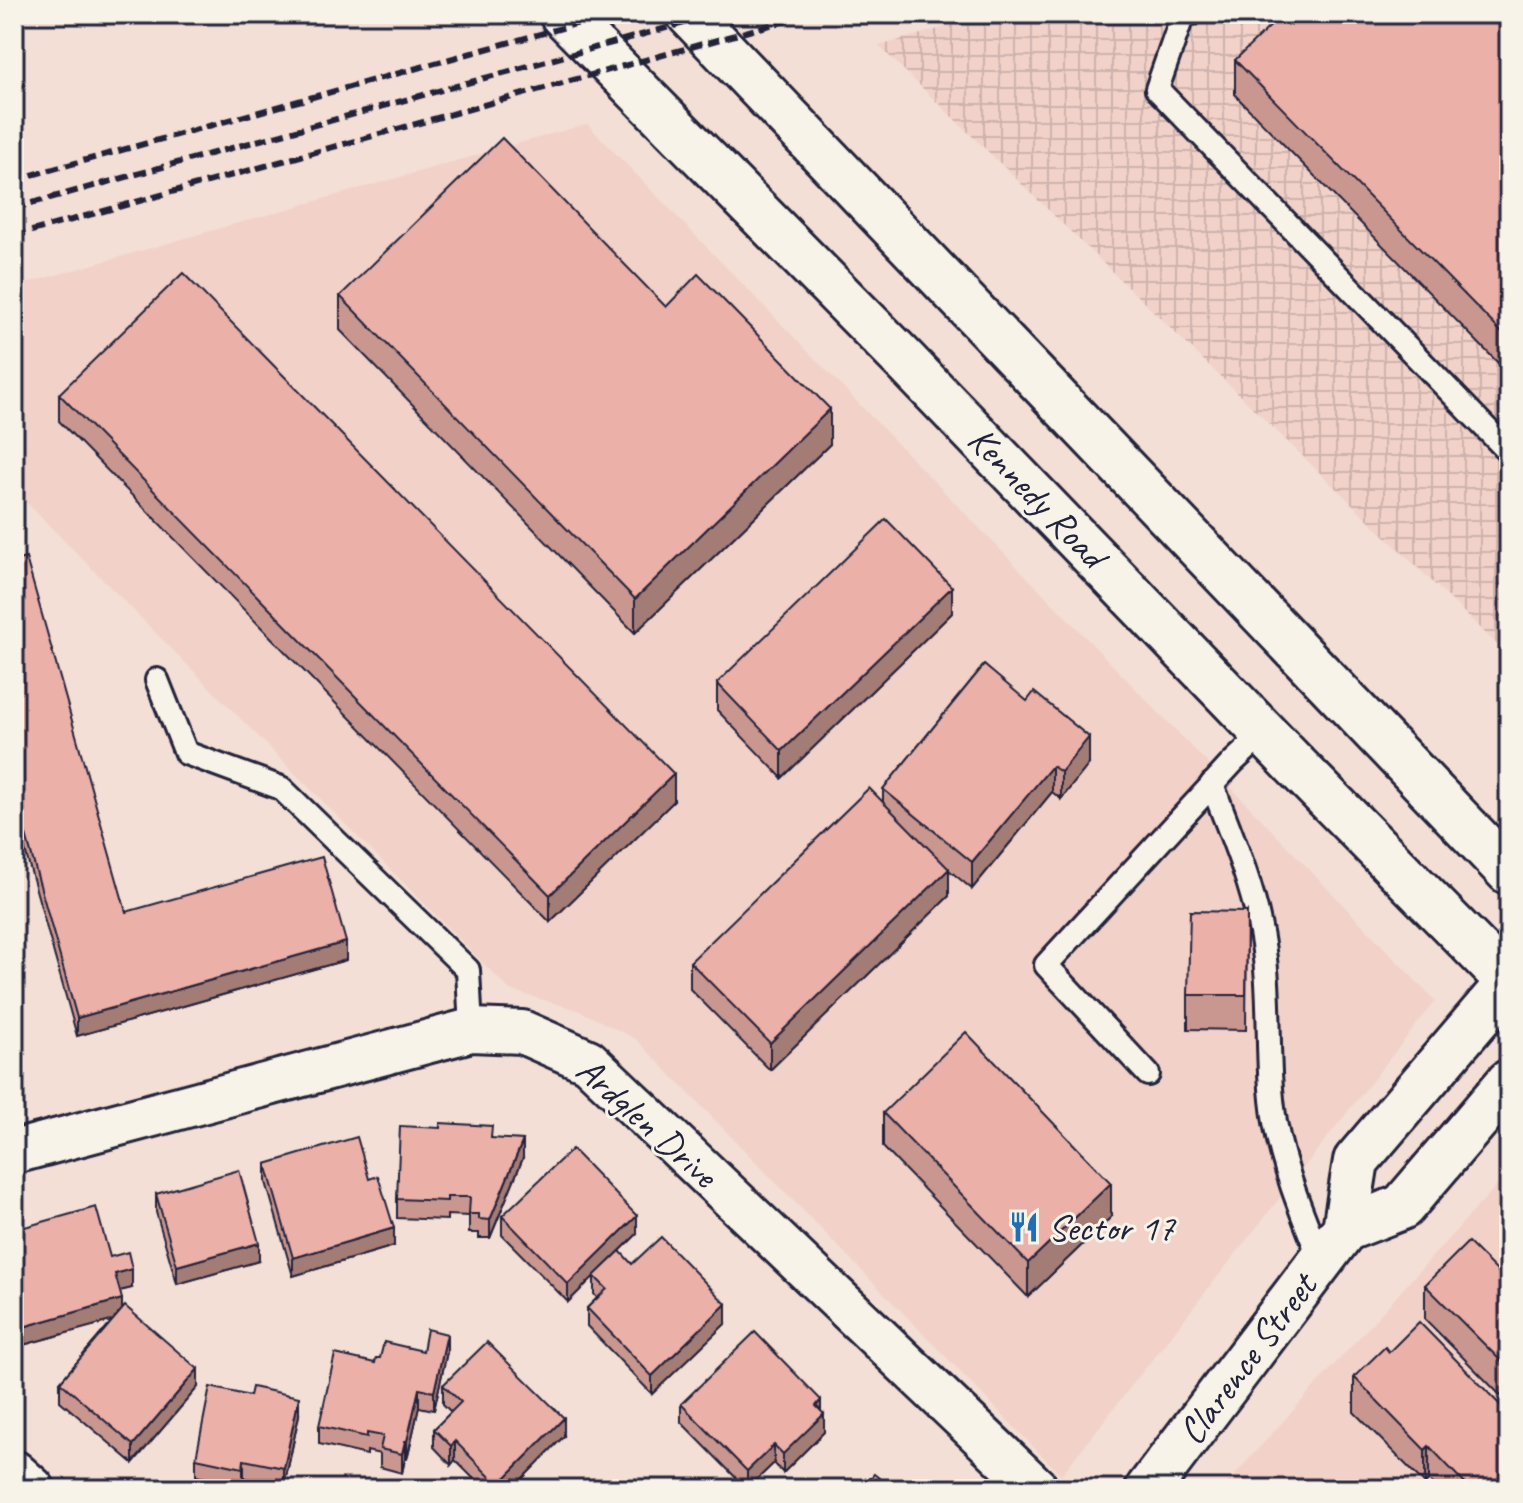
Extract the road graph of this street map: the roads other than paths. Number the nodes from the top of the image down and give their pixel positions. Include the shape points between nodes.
1 (562, 14) edge
2 (689, 14) edge
3 (1191, 14) edge
4 (1509, 452) edge
5 (157, 680) dead end
6 (1264, 733) junction
7 (1212, 784) junction
8 (1509, 872) edge
9 (1509, 982) edge
10 (471, 1030) junction
11 (1148, 1074) dead end
12 (1509, 1082) edge
13 (14, 1152) edge
14 (1333, 1245) junction
15 (14, 1472) edge
16 (33, 1489) edge
17 (1037, 1489) edge
18 (1148, 1489) edge

1 - 6 main road, Kennedy Road
2 - 8 main road
3 - 4 lane via 1182,17 1157,89
5 - 10 lane via 186,753 281,788 468,970
6 - 7 lane
6 - 9 main road, Kennedy Road
7 - 11 lane via 1046,965
7 - 14 lane via 1259,923 1268,978 1276,1123 1292,1188
9 - 14 main road, Clarence Street via 1356,1161
10 - 13 street, Ardglen Drive
10 - 17 street, Ardglen Drive via 522,1032 588,1061
12 - 14 main road via 1402,1207
14 - 18 main road, Clarence Street
15 - 16 street

